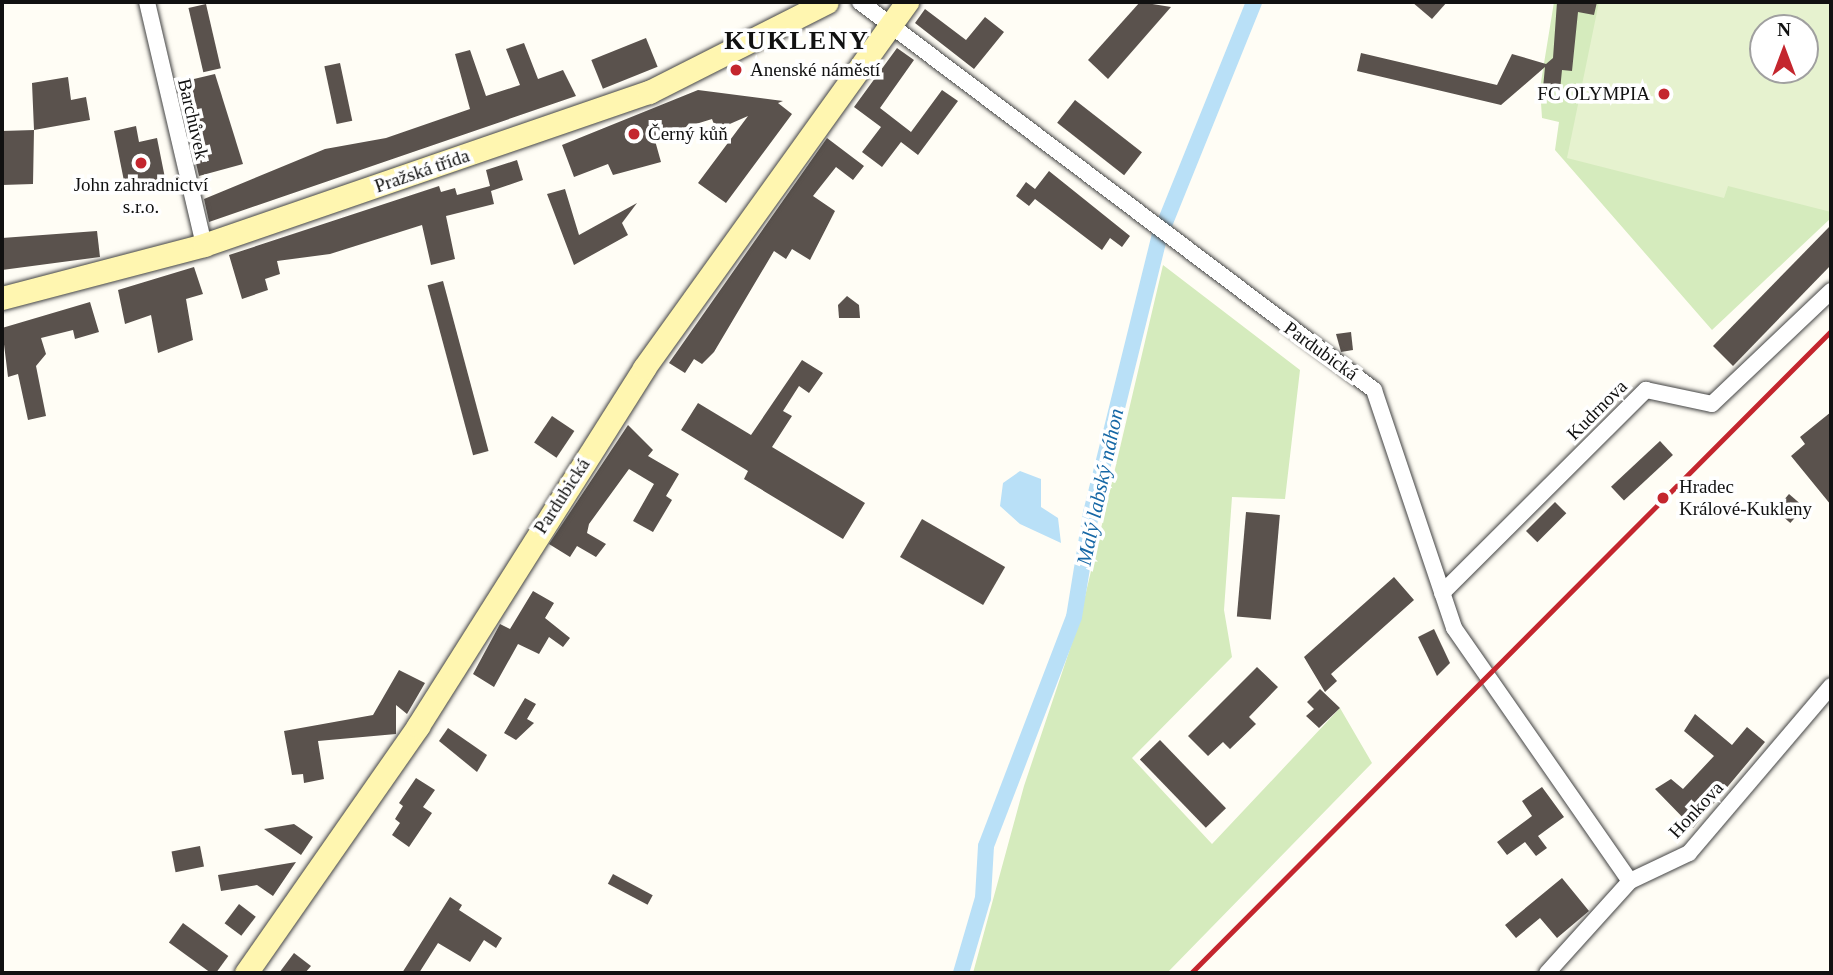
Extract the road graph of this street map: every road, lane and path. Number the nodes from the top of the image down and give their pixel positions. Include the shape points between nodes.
1 (147, 2) edge
2 (827, 2) edge
3 (860, 2) edge
4 (907, 2) edge
5 (889, 25) junction
6 (204, 245) junction
7 (1831, 291) edge
8 (2, 298) edge
9 (1442, 593) junction
10 (1831, 686) edge
11 (1630, 881) junction
12 (246, 973) edge
13 (1547, 973) edge

1 - 6 street, Barchůvek
2 - 6 street, Pražská třída via 649,92
3 - 5 street, Pardubická
4 - 5 street, Pardubická
5 - 9 street, Pardubická via 1374,390
5 - 12 street, Pardubická via 644,368 418,726
6 - 8 street, Pražská třída
7 - 9 street, Kudrnova via 1712,404 1646,390
9 - 11 street, Pardubická via 1454,628 1486,678
10 - 11 street, Honkova via 1689,853
11 - 13 street, Honkova

